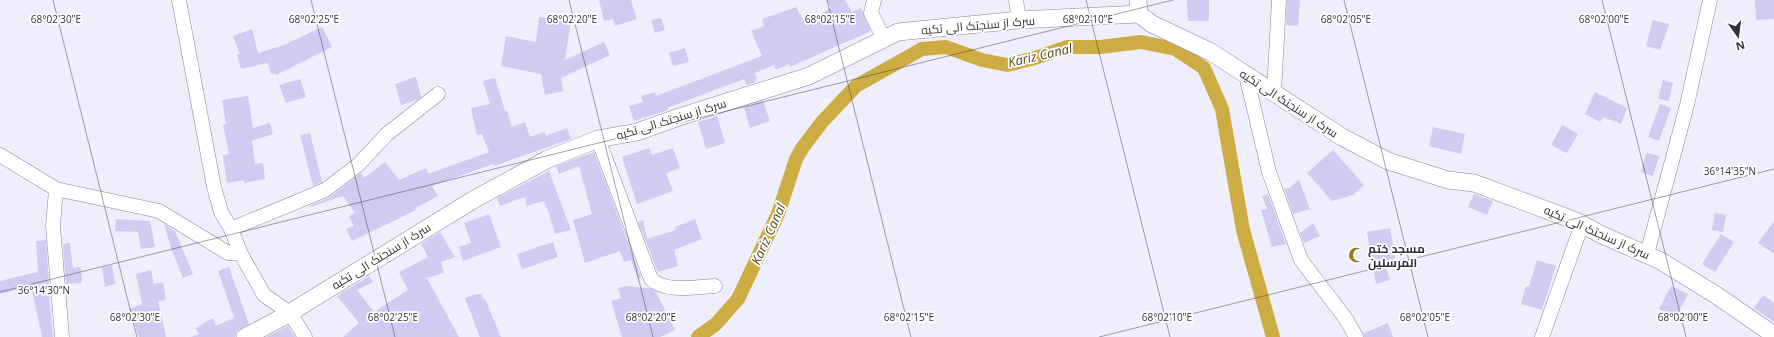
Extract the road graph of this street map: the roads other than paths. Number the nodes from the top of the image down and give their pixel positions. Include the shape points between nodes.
1 (180, 0) edge
2 (874, 0) edge
3 (1016, 0) edge
4 (1279, 0) edge
5 (1710, 0) edge
6 (1139, 7) edge
7 (1019, 20) junction
8 (884, 39) junction
9 (1246, 75) junction
10 (1274, 92) junction
11 (438, 94) dead end
12 (598, 139) junction
13 (0, 155) edge
14 (56, 190) junction
15 (1582, 224) junction
16 (231, 229) junction
17 (241, 254) junction
18 (1647, 254) junction
19 (715, 286) dead end
20 (290, 312) junction
21 (1774, 335) edge
22 (62, 337) edge
23 (245, 337) edge
24 (305, 337) edge
25 (1356, 337) edge
26 (1542, 337) edge

1 - 16 street via 214,188 221,212
2 - 8 street via 871,13
3 - 7 street
4 - 10 street
5 - 18 street via 1687,105
6 - 7 street, سرک از سنجتک الی تکیه
6 - 9 street, سرک از سنجتک الی تکیه via 1152,24 1211,52
7 - 8 street, سرک از سنجتک الی تکیه via 898,32
8 - 12 street, سرک از سنجتک الی تکیه via 809,76 637,132
9 - 10 street, سرک از سنجتک الی تکیه
9 - 25 street via 1268,172 1301,260 1346,319
10 - 15 street, سرک از سنجتک الی تکیه via 1342,137 1388,161 1448,180 1474,183
11 - 16 street via 388,134 358,165 325,190
12 - 19 street via 651,279 666,287
12 - 20 street, سرک از سنجتک الی تکیه via 548,159 473,200
13 - 14 street
14 - 17 street via 158,211 228,253
14 - 22 street via 53,226
15 - 18 street, سرک از سنجتک الی تکیه
15 - 26 street
16 - 17 street
17 - 20 street via 264,295
18 - 21 street, سرک از سنجتک الی تکیه via 1716,295
20 - 23 street, سرک از سنجتک الی تکیه
20 - 24 street

